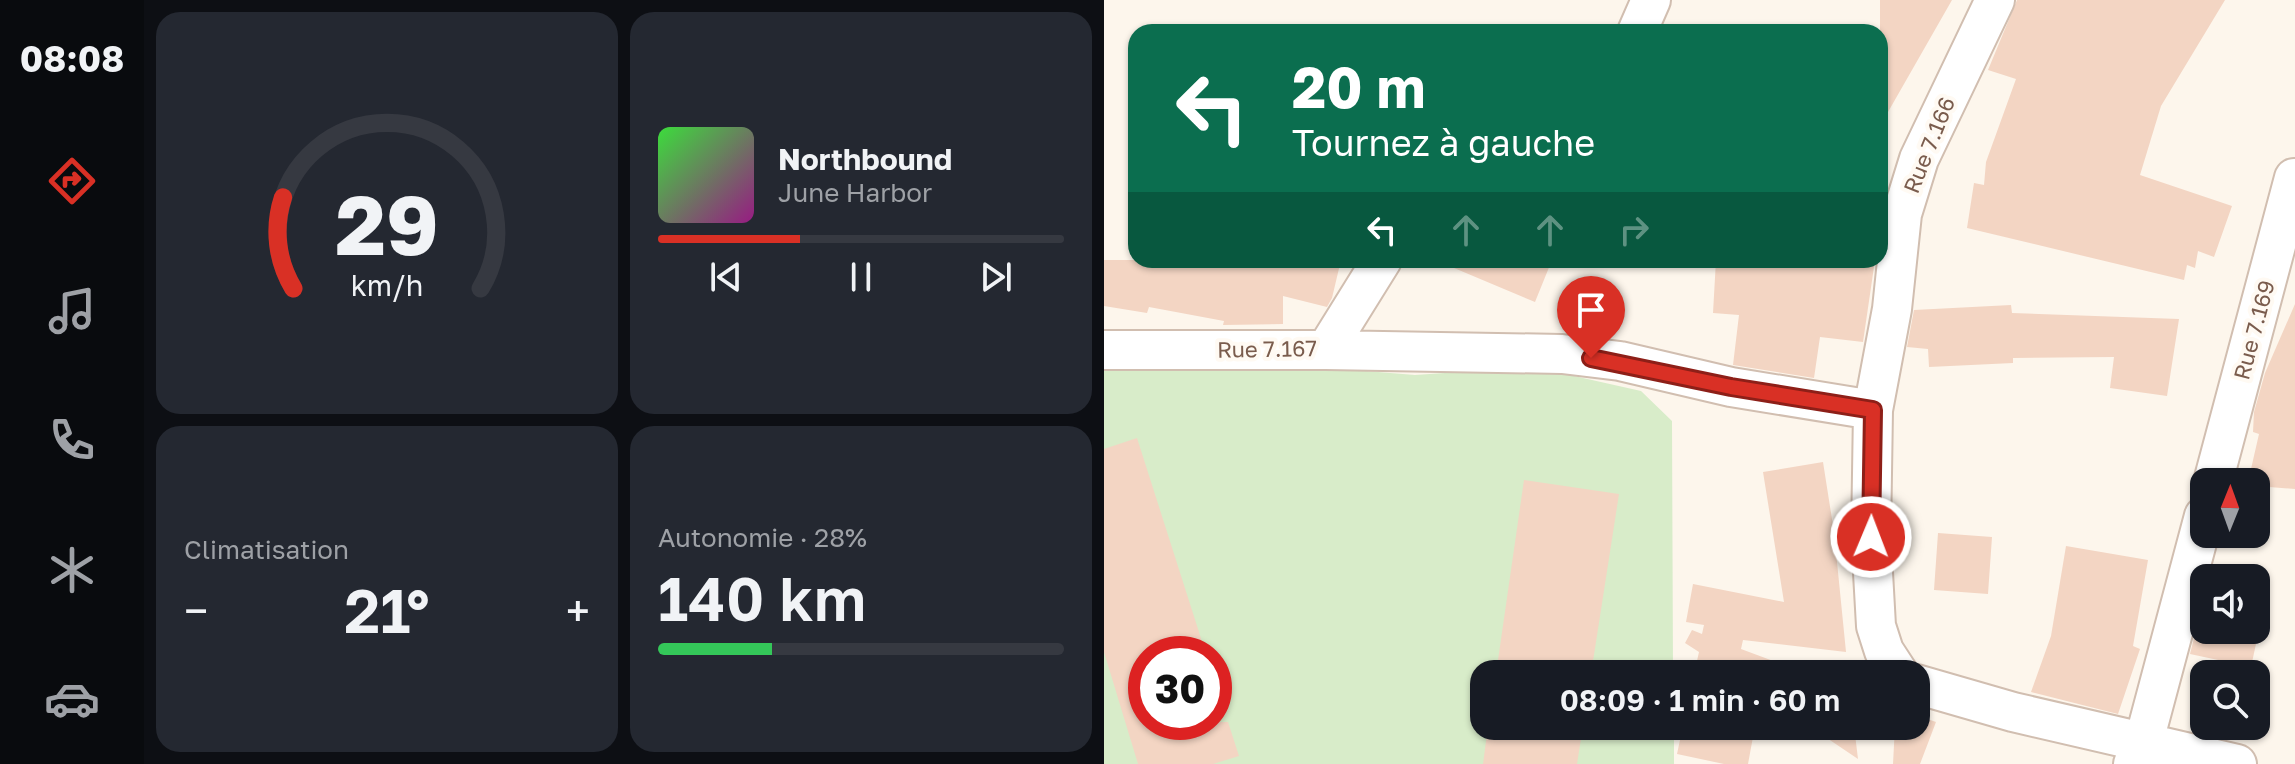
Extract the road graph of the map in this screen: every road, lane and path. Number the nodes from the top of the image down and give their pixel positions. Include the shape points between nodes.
1 (1651, 0) edge
2 (1995, 0) edge
3 (1640, 24) edge
4 (2294, 178) edge
5 (1377, 268) edge
6 (1104, 350) edge
7 (1326, 350) junction
8 (1873, 410) junction
9 (2217, 468) edge
10 (2195, 548) edge
11 (1890, 660) edge
12 (1930, 688) edge
13 (2139, 753) edge
14 (2237, 764) edge

1 - 3 street
2 - 8 street, Rue 7.166 via 1919,159 1906,200
4 - 9 street, Rue 7.169
5 - 7 street, Rue 7.167
6 - 7 street, Rue 7.167
7 - 8 street via 1562,354
8 - 11 street, Rue 7.166 via 1876,626
10 - 13 street
12 - 13 street
13 - 14 street

